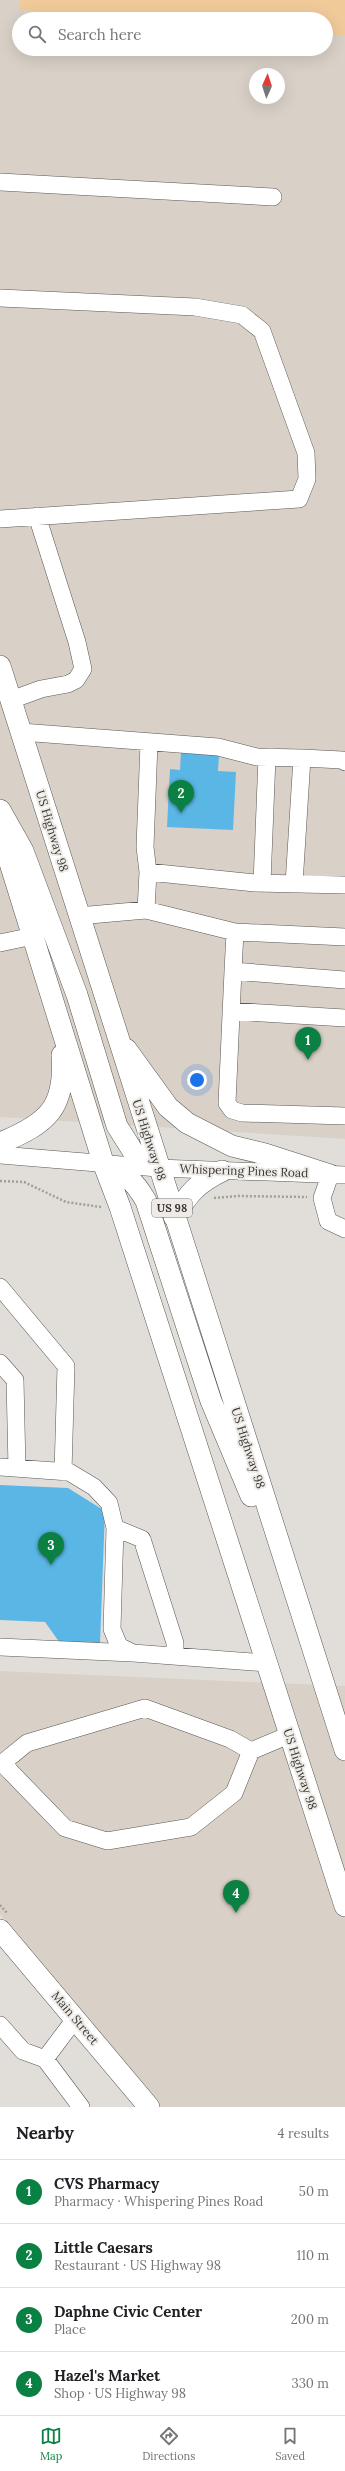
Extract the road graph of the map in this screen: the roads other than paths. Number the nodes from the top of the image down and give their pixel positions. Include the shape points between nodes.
1 (0, 182) edge
2 (273, 197) dead end
3 (0, 298) edge
4 (37, 516) junction
5 (0, 519) edge
6 (0, 666) edge
7 (11, 700) junction
8 (21, 732) junction
9 (150, 743) junction
10 (267, 757) junction
11 (302, 758) junction
12 (345, 762) edge
13 (0, 810) edge
14 (0, 831) edge
15 (148, 872) junction
16 (262, 883) junction
17 (294, 884) junction
18 (345, 885) edge
19 (146, 910) junction
20 (78, 916) junction
21 (235, 932) junction
22 (33, 936) junction
23 (345, 937) edge
24 (0, 943) edge
25 (233, 971) junction
26 (345, 980) edge
27 (231, 1011) junction
28 (345, 1018) edge
29 (59, 1020) junction
30 (115, 1033) junction
31 (345, 1116) edge
32 (0, 1143) edge
33 (0, 1155) edge
34 (104, 1165) junction
35 (158, 1168) junction
36 (222, 1171) junction
37 (338, 1175) edge
38 (174, 1217) junction
39 (345, 1229) edge
40 (0, 1287) edge
41 (0, 1363) edge
42 (8, 1468) edge
43 (63, 1472) junction
44 (115, 1528) junction
45 (287, 1570) junction
46 (0, 1647) edge
47 (135, 1653) junction
48 (175, 1656) junction
49 (266, 1663) junction
50 (289, 1735) junction
51 (345, 1750) edge
52 (251, 1751) junction
53 (1, 1764) edge
54 (345, 1906) edge
55 (0, 1930) edge
56 (75, 2019) junction
57 (0, 2024) edge
58 (45, 2059) junction
59 (81, 2107) edge
60 (149, 2107) edge

1 - 2 street
3 - 4 street via 195,307 242,315 262,332 306,453 307,479 299,499
4 - 5 street
4 - 7 street via 77,642 83,669 76,680 68,684 41,689
6 - 7 main road, US Highway 98 / US 98
7 - 8 main road, US Highway 98 / US 98
8 - 9 street
8 - 20 main road, US Highway 98 / US 98
9 - 10 street via 218,747
9 - 15 street via 144,847
10 - 11 street
10 - 16 street
11 - 12 street
11 - 17 street
13 - 35 main road via 23,851 77,995 117,1126 134,1153
14 - 22 main road, US Highway 98
15 - 16 street
15 - 19 street
16 - 17 street
17 - 18 street
19 - 20 street
19 - 21 street
20 - 30 main road, US Highway 98 / US 98
21 - 23 street
21 - 25 street
22 - 24 street
22 - 29 main road, US Highway 98
25 - 26 street
25 - 27 street
27 - 28 street
27 - 31 street via 227,1103 232,1110 242,1113
29 - 32 main road via 64,1078 60,1098 38,1125
29 - 34 main road, US Highway 98
30 - 35 main road, US Highway 98 / US 98
30 - 37 main road via 168,1108 188,1123 232,1146
33 - 34 street, Whispering Pines Road
34 - 35 street, Whispering Pines Road
34 - 45 main road via 124,1173 137,1185 146,1201 211,1402 250,1495
34 - 49 main road, US Highway 98 via 120,1207
35 - 36 street, Whispering Pines Road
35 - 38 main road, US Highway 98 / US 98
36 - 37 street, Whispering Pines Road
36 - 38 main road via 202,1181 188,1194
37 - 39 street via 322,1198 328,1220
38 - 45 main road, US Highway 98 / US 98
40 - 43 street via 66,1366
41 - 42 street via 15,1380
42 - 43 street
43 - 44 street via 69,1472 94,1487 109,1503
44 - 47 street via 112,1629 119,1646
44 - 48 street via 142,1539 175,1643
45 - 51 main road, US Highway 98 / US 98
46 - 47 street
47 - 48 street
48 - 49 street
49 - 50 main road, US Highway 98
50 - 52 street
50 - 54 main road, US Highway 98
52 - 53 street via 230,1739 144,1708 28,1743
52 - 53 street via 234,1793 191,1827 107,1841 65,1828
55 - 56 main road, Main Street
56 - 58 street
56 - 60 main road, Main Street
57 - 58 street via 23,2051
58 - 59 street

